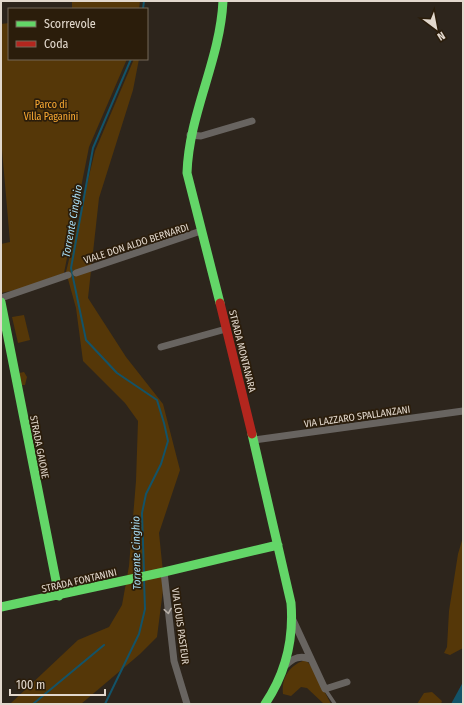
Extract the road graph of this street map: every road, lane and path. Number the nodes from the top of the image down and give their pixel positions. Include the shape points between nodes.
1 (223, 1) edge
2 (252, 121) dead end
3 (190, 135) junction
4 (202, 231) junction
5 (76, 273) dead end
6 (68, 275) dead end
7 (1, 298) edge
8 (1, 302) edge
9 (2, 322) edge
10 (226, 329) junction
11 (162, 346) dead end
12 (463, 411) edge
13 (254, 440) junction
14 (278, 546) junction
15 (164, 572) junction
16 (59, 596) junction
17 (1, 607) edge
18 (293, 620) junction
19 (310, 659) junction
20 (285, 666) junction
21 (347, 682) dead end
22 (325, 689) junction
23 (187, 704) edge
24 (265, 704) edge
25 (335, 704) edge

1 - 3 main road, STRADA MONTANARA via 223,18 217,49
2 - 3 street via 201,136
3 - 4 main road, STRADA MONTANARA via 186,157 187,173
4 - 5 street, VIALE DON ALDO BERNARDI
4 - 10 main road, STRADA MONTANARA
6 - 7 street
8 - 9 main road, STRADA GAIONE
9 - 16 main road, STRADA GAIONE
10 - 11 street
10 - 13 main road, STRADA MONTANARA
12 - 13 street, VIA LAZZARO SPALLANZANI
13 - 14 main road, STRADA MONTANARA
14 - 15 main road, STRADA FONTANINI
14 - 18 main road, STRADA MONTANARA
15 - 16 main road, STRADA FONTANINI
15 -> 23 street, VIA LOUIS PASTEUR via 174,661
16 - 17 main road, STRADA FONTANINI
18 - 19 street
18 - 20 main road, STRADA MONTANARA via 293,636
19 - 20 street via 299,657 292,659
19 - 22 street
20 - 24 main road, STRADA MONTANARA via 274,692
21 - 22 street
22 - 25 lane

